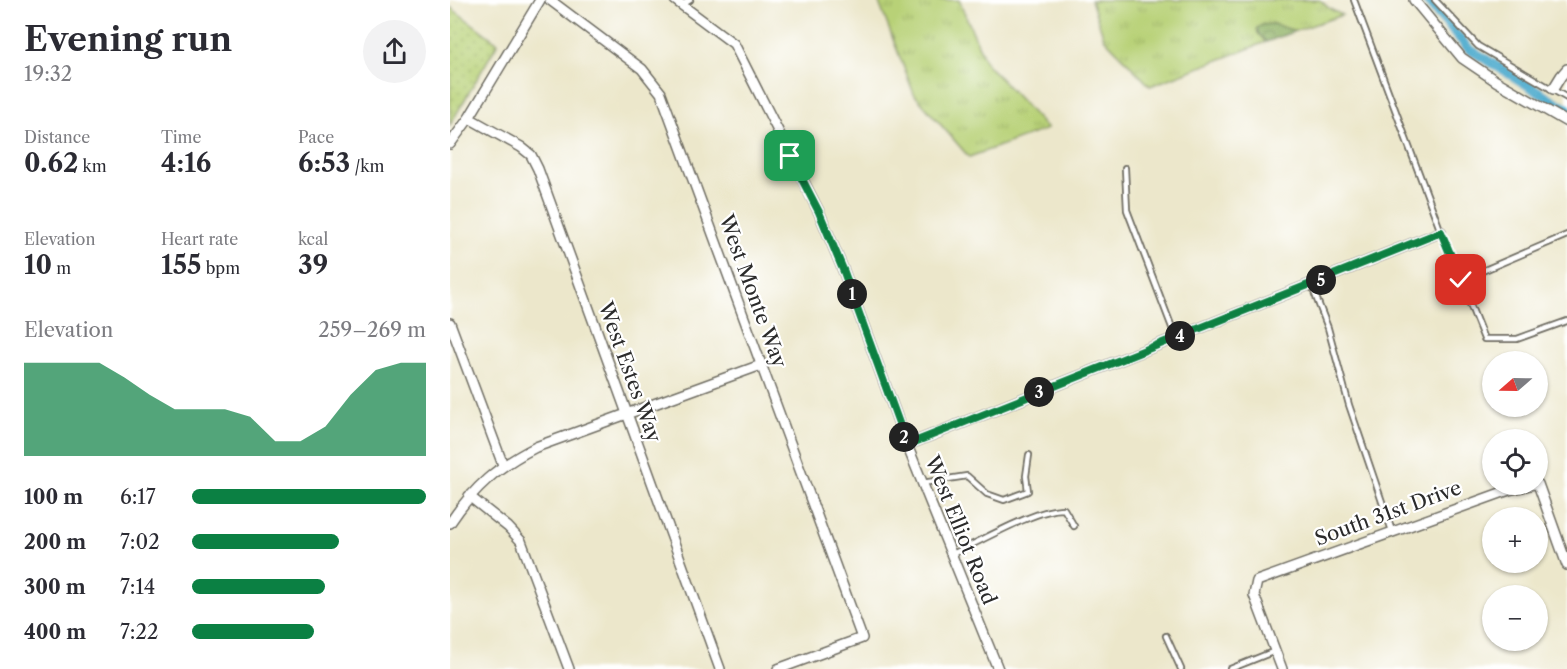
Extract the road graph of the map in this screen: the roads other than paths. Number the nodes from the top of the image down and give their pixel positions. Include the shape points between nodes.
1 (540, 0) edge
2 (550, 0) edge
3 (1354, 0) edge
4 (1414, 0) edge
5 (1435, 0) edge
6 (682, 2) edge
7 (1567, 69) edge
8 (1553, 89) junction
9 (1567, 98) edge
10 (469, 118) junction
11 (1567, 122) edge
12 (450, 144) edge
13 (1125, 168) dead end
14 (1441, 232) junction
15 (1567, 235) edge
16 (1461, 280) junction
17 (1311, 284) junction
18 (1567, 321) edge
19 (450, 323) edge
20 (1176, 338) junction
21 (761, 364) junction
22 (626, 414) junction
23 (907, 445) junction
24 (1029, 455) dead end
25 (503, 465) junction
26 (922, 483) junction
27 (1495, 495) edge
28 (1541, 495) edge
29 (469, 496) junction
30 (450, 523) edge
31 (1074, 526) dead end
32 (1392, 531) junction
33 (951, 555) junction
34 (1567, 565) edge
35 (1166, 636) dead end
36 (1275, 651) junction
37 (569, 669) edge
38 (720, 669) edge
39 (778, 669) edge
40 (998, 669) edge
41 (1181, 669) edge
42 (1230, 669) edge
43 (1282, 669) edge

1 - 10 street
2 - 21 street, West Monte Way via 642,69 661,93
3 - 14 lane
4 - 11 street via 1462,58
5 - 8 lane via 1478,46
6 - 23 street, West Elliot Road via 734,44 819,212
7 - 8 street
8 - 9 lane
10 - 12 street
10 - 22 street, West Estes Way via 531,155
13 - 20 lane via 1127,210
14 - 16 lane
14 - 17 street
15 - 16 lane
16 - 18 lane via 1484,339 1517,339
17 - 20 street
17 - 32 lane
19 - 25 street
20 - 23 street
21 - 22 street
21 - 39 street, West Monte Way via 862,638
22 - 25 street via 536,447
22 - 38 street, West Estes Way
23 - 26 street, West Elliot Road
24 - 26 lane via 1028,491 1004,500 987,495 967,476
25 - 29 street
26 - 33 street, West Elliot Road
27 - 32 street, South 31st Drive
28 - 34 street
29 - 30 street
29 - 37 street via 521,540
31 - 33 lane via 1064,509 1054,508
32 - 36 street, South 31st Drive via 1257,580 1254,595
33 - 40 street, West Elliot Road
35 - 41 lane
36 - 42 lane
36 - 43 street

